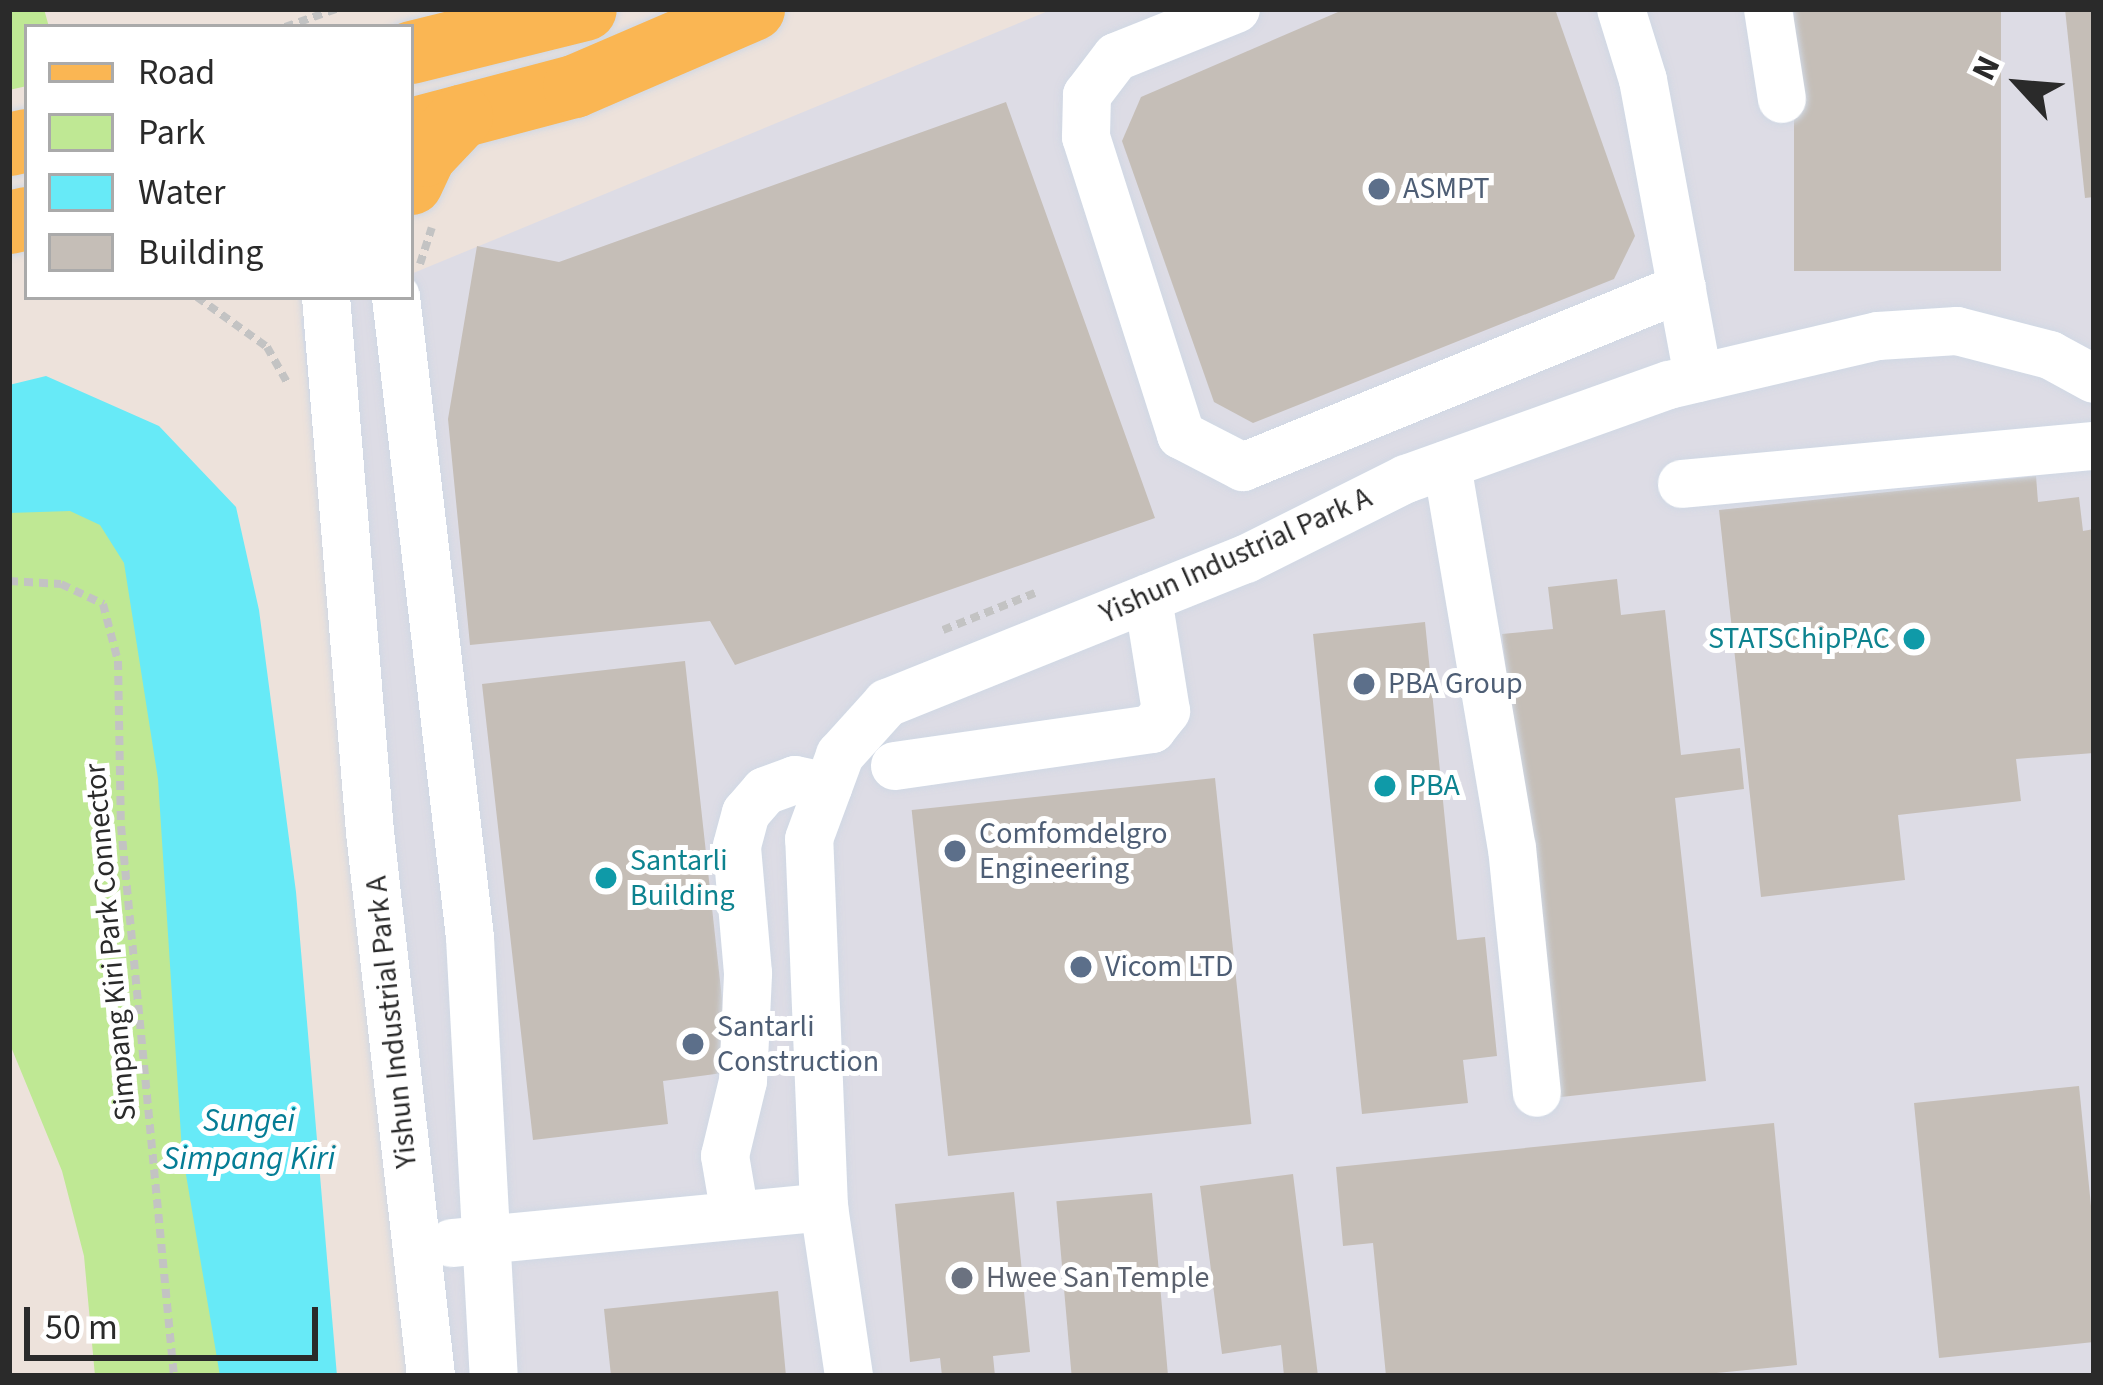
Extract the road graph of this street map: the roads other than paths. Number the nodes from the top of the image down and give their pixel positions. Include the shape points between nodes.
1 (585, 9) edge
2 (753, 9) edge
3 (1236, 9) edge
4 (1621, 9) edge
5 (1768, 9) edge
6 (414, 51) edge
7 (1782, 99) dead end
8 (436, 123) edge
9 (414, 177) edge
10 (1682, 288) junction
11 (326, 300) edge
12 (396, 300) edge
13 (1698, 378) junction
14 (2094, 379) edge
15 (2094, 446) edge
16 (1447, 465) junction
17 (1682, 484) dead end
18 (1148, 598) junction
19 (896, 766) dead end
20 (828, 788) junction
21 (1537, 1093) dead end
22 (824, 1207) junction
23 (735, 1215) junction
24 (484, 1240) junction
25 (417, 1246) junction
26 (431, 1376) edge
27 (494, 1376) edge
28 (849, 1376) edge

1 - 6 main road
2 - 8 main road via 574,86
3 - 10 street via 1116,57 1087,95 1086,137 1181,435 1244,467
4 - 10 street via 1643,80
5 - 7 street
8 - 9 main road
10 - 13 street
11 - 25 street, Yishun Industrial Park A via 370,832
12 - 24 street via 470,938
13 - 14 street, Yishun Industrial Park A via 1878,336 1957,331 2050,355
13 - 16 street, Yishun Industrial Park A
15 - 17 street
16 - 18 street, Yishun Industrial Park A
16 - 21 street via 1512,848
18 - 19 street via 1166,711 1152,728
18 - 20 street, Yishun Industrial Park A via 887,703 840,754
20 - 22 street, Yishun Industrial Park A via 809,839
20 - 23 street via 795,780 765,791 746,813 737,846 748,973 742,1081 725,1156
22 - 23 street
22 - 28 street, Yishun Industrial Park A
23 - 24 street
24 - 25 street
24 - 27 street
25 - 26 street, Yishun Industrial Park A

